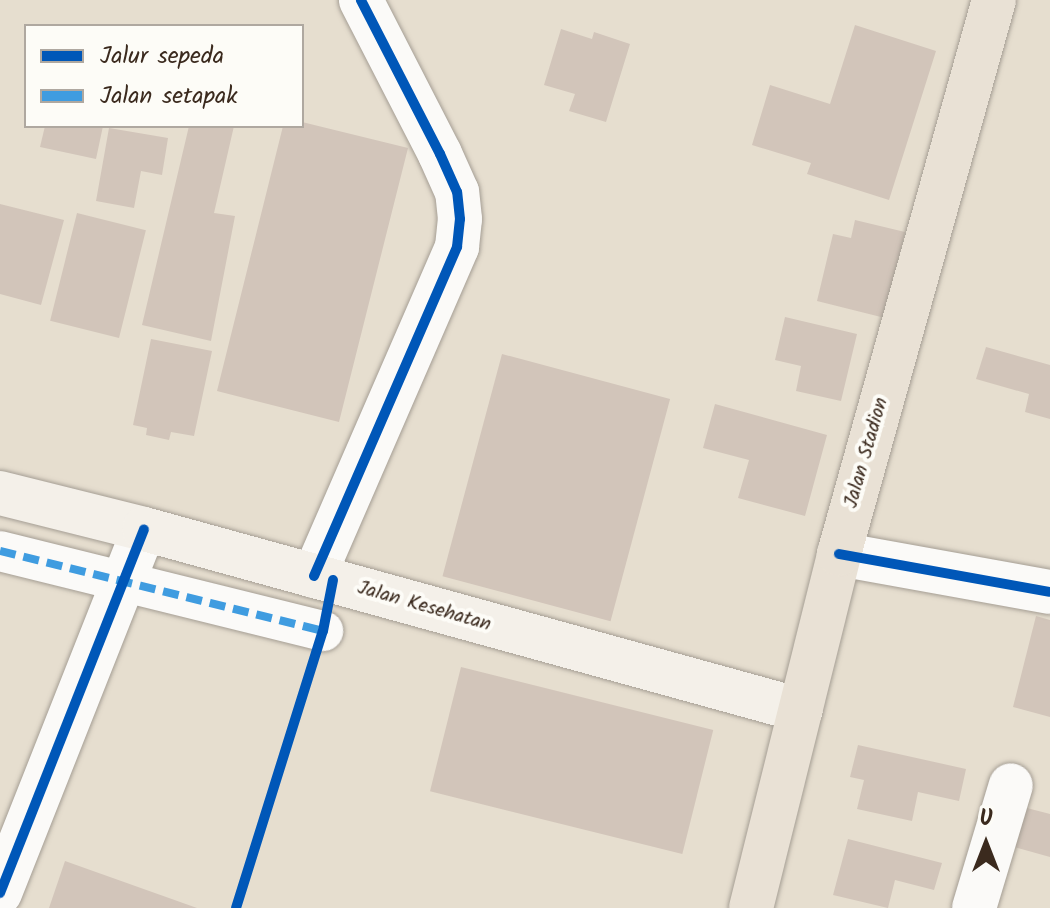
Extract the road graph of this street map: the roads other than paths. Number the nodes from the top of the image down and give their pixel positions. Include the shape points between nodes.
1 (361, 0) edge
2 (994, 0) edge
3 (0, 493) edge
4 (144, 529) junction
5 (0, 551) edge
6 (839, 554) junction
7 (334, 581) junction
8 (124, 583) junction
9 (1050, 592) edge
10 (323, 631) dead end
11 (800, 710) junction
12 (1011, 785) dead end
13 (0, 893) edge
14 (751, 908) edge
15 (974, 908) edge

1 - 7 street via 440,154 457,192 460,219 457,247
2 - 6 main road, Jalan Stadion
3 - 4 main road, Jalan Kesehatan
4 - 7 main road, Jalan Kesehatan
4 - 8 street
5 - 8 street
6 - 9 street
6 - 11 main road, Jalan Stadion
7 - 11 main road, Jalan Kesehatan
8 - 10 street
8 - 13 street
11 - 14 main road, Jalan Stadion
12 - 15 street

